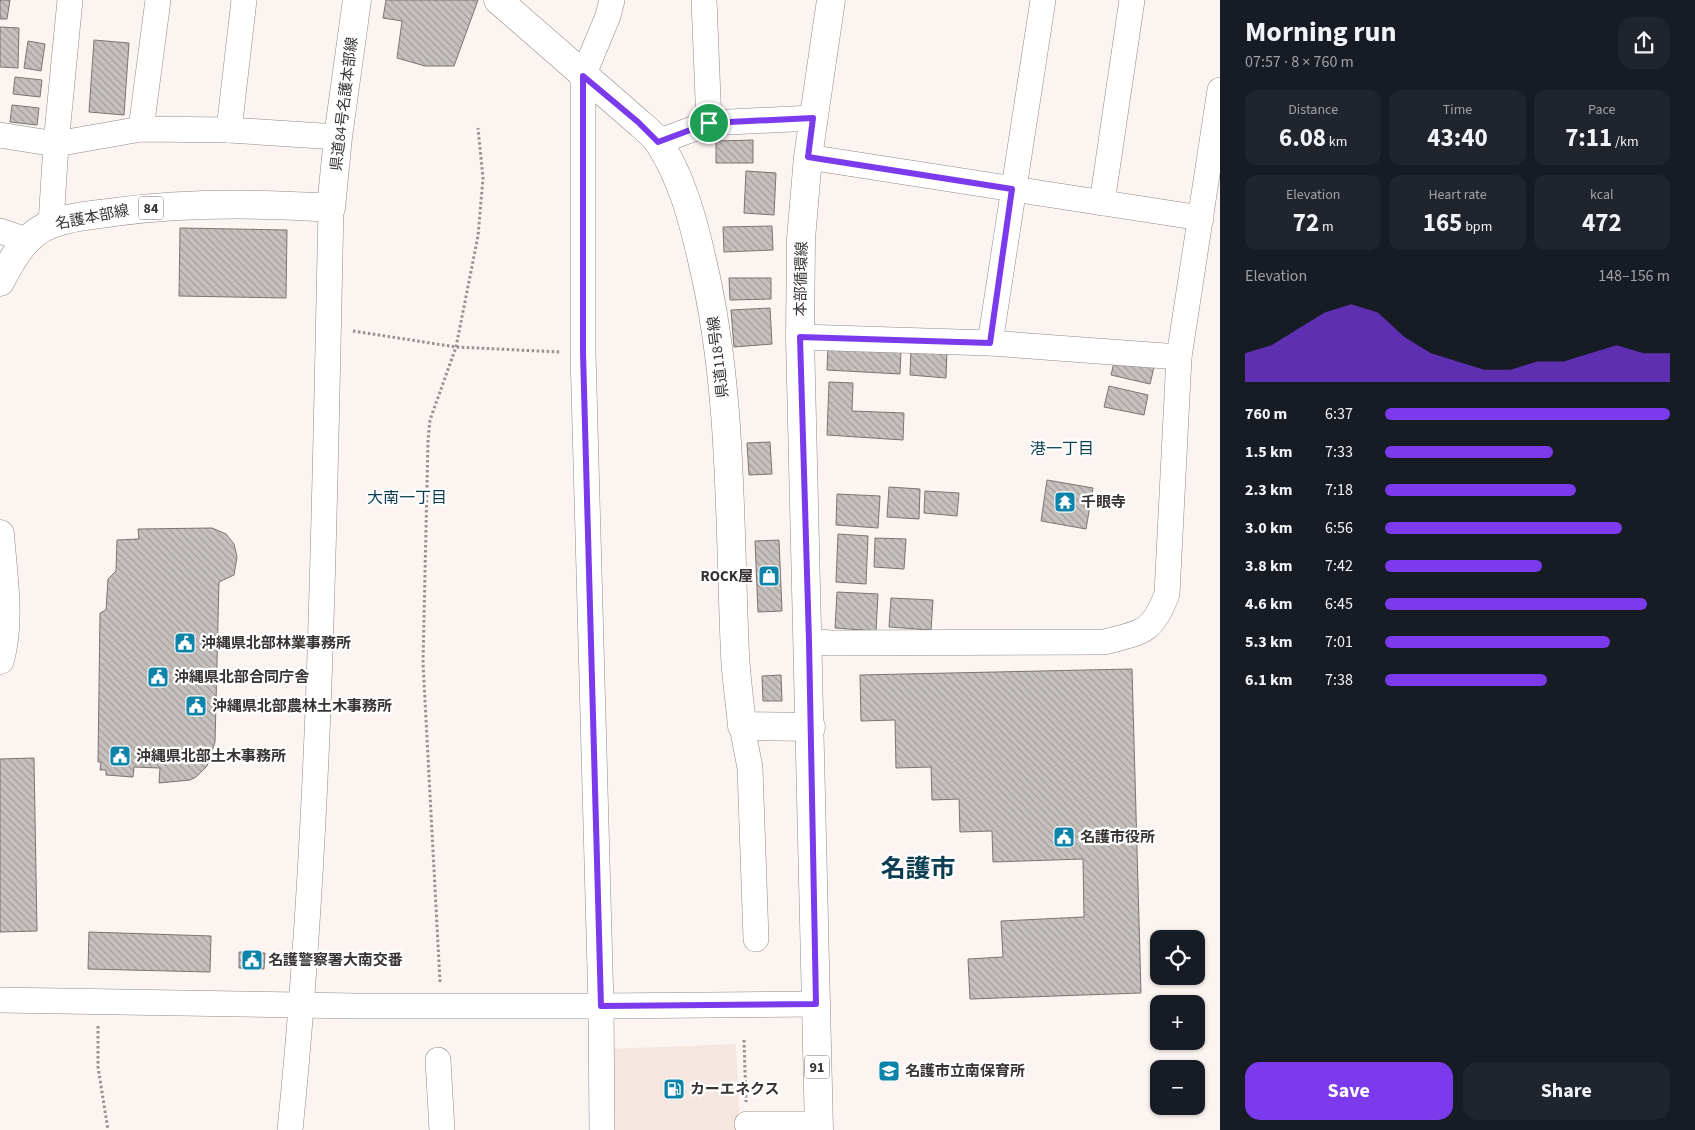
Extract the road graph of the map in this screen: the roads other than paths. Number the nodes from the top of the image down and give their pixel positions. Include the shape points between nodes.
1 (70, 0) edge
2 (158, 0) edge
3 (244, 0) edge
4 (358, 0) edge
5 (612, 0) edge
6 (704, 0) edge
7 (831, 0) edge
8 (1043, 0) edge
9 (1132, 0) edge
10 (507, 8) edge
11 (583, 76) junction
12 (1220, 90) edge
13 (813, 118) junction
14 (709, 123) junction
15 (141, 129) junction
16 (229, 130) junction
17 (0, 136) edge
18 (338, 137) junction
19 (658, 142) junction
20 (56, 144) junction
21 (808, 157) junction
22 (1012, 189) junction
23 (1102, 203) junction
24 (331, 208) junction
25 (1200, 218) junction
26 (51, 224) junction
27 (0, 231) edge
28 (27, 240) junction
29 (0, 282) edge
30 (800, 337) junction
31 (990, 343) junction
32 (1179, 357) junction
33 (0, 534) edge
34 (809, 641) junction
35 (0, 660) edge
36 (742, 726) junction
37 (811, 727) junction
38 (756, 938) dead end
39 (0, 1000) edge
40 (816, 1004) junction
41 (302, 1006) junction
42 (601, 1006) junction
43 (438, 1060) dead end
44 (747, 1124) road end
45 (819, 1127) edge
46 (290, 1130) edge
47 (442, 1130) edge
48 (602, 1130) edge

1 - 20 street
2 - 15 street
3 - 16 street
4 - 18 main road, 県道84号名護本部線
5 - 11 street
6 - 14 street
7 - 13 main road, 本部循環線 / 91
8 - 22 street
9 - 23 street
10 - 11 main road, 県道118号線
11 - 19 main road, 県道118号線
11 - 42 street via 583,353
12 - 25 street
13 - 14 street
13 - 21 main road, 本部循環線 / 91
14 - 19 street
15 - 16 street
15 - 20 street
16 - 18 street
17 - 20 street
18 - 24 main road, 県道84号名護本部線
19 - 36 main road, 県道118号線 via 677,176 694,227 712,301 728,447 735,656
20 - 26 street
21 - 22 street
21 - 30 main road, 本部循環線 / 91 via 801,239
22 - 23 street
22 - 31 street
23 - 25 street
24 - 26 main road, 名護本部線 / 84 via 212,203 126,210
24 - 41 street via 320,684
25 - 32 street
26 - 28 main road, 名護本部線 / 84
27 - 28 street
28 - 29 main road, 名護本部線 / 84
30 - 31 street
30 - 34 main road, 本部循環線 / 91
31 - 32 street
32 - 34 street via 1167,594 1158,617 1141,632 1104,642
33 - 35 main road via 6,603
34 - 37 main road, 本部循環線 / 91
36 - 37 main road
36 - 38 street via 750,768
37 - 40 main road, 本部循環線 / 91
39 - 41 street
40 - 42 street
40 - 45 main road, 本部循環線 / 91
41 - 42 street
41 - 46 street
42 - 48 street
43 - 47 street
44 - 45 street

